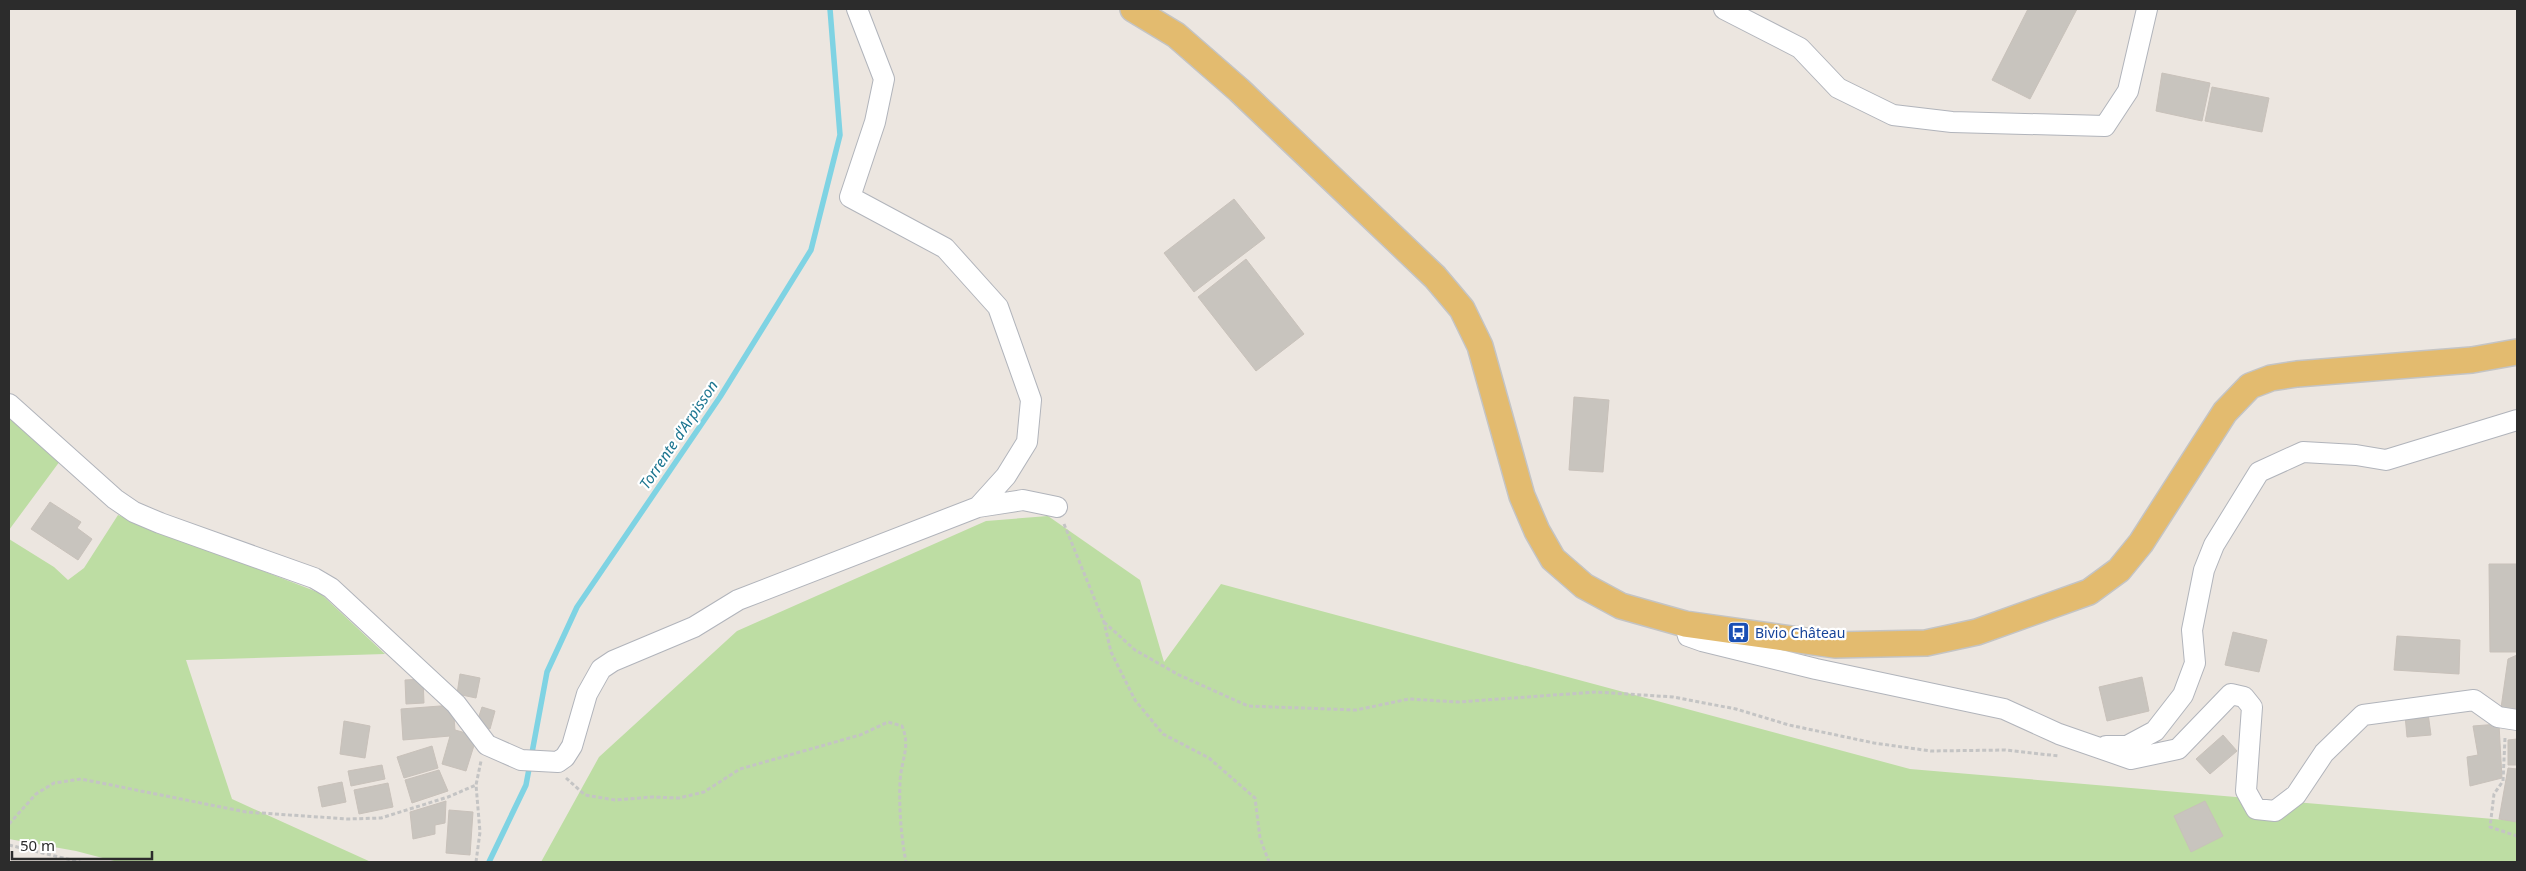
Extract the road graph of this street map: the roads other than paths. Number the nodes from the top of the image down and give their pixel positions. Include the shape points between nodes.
1 (857, 9) edge
2 (1133, 9) edge
3 (1724, 9) edge
4 (2147, 9) edge
5 (2517, 352) edge
6 (9, 404) edge
7 (2517, 420) edge
8 (978, 507) junction
9 (1057, 508) road end
10 (1685, 624) junction
11 (2513, 719) edge
12 (2094, 746) junction

1 - 8 street via 884,79 875,122 850,197 945,248 998,307 1031,400 1027,442 1006,476
2 - 10 main road via 1176,35 1239,90 1436,277 1462,309 1480,346 1522,496 1553,559 1584,586 1621,606
3 - 4 street via 1800,48 1838,88 1893,115 1952,122 2105,126 2128,91
5 - 10 main road via 2472,360 2296,374 2250,386 2225,412 2119,570 2089,592 1977,632 1926,643 1835,645
6 - 8 street via 115,499 134,512 314,578 332,588 456,704 487,746 521,760 551,762 565,756 572,746 594,680 601,669 613,661 694,627 738,600
7 - 12 street via 2386,460 2304,452 2260,472 2214,545 2204,570 2192,630 2195,663 2183,695 2155,731 2127,746
8 - 9 street via 1023,500
10 - 12 street via 1688,636 1702,641 1816,669 2004,708 2059,734
11 - 12 street via 2498,718 2474,700 2363,715 2324,753 2296,796 2275,812 2256,809 2246,791 2252,707 2244,697 2231,694 2178,749 2131,759

